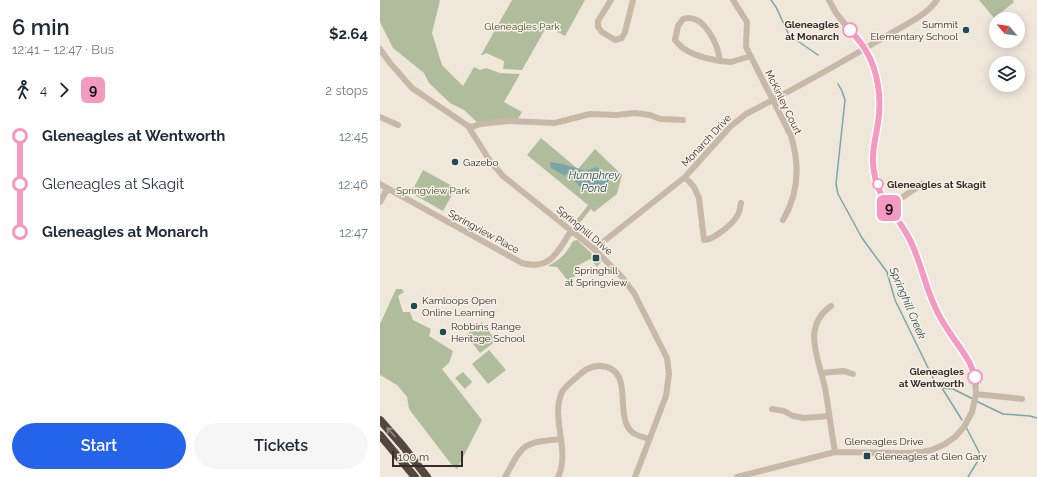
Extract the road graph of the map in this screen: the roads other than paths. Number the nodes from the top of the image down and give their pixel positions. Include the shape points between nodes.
1 (611, 0) edge
2 (633, 0) edge
3 (733, 0) edge
4 (829, 0) edge
5 (937, 0) edge
6 (380, 49) edge
7 (865, 49) junction
8 (751, 56) junction
9 (720, 61) junction
10 (772, 100) junction
11 (380, 118) edge
12 (683, 120) dead end
13 (398, 125) dead end
14 (468, 126) junction
15 (685, 177) junction
16 (380, 184) edge
17 (922, 184) dead end
18 (388, 189) junction
19 (380, 202) edge
20 (741, 203) dead end
21 (888, 207) junction
22 (783, 220) dead end
23 (571, 231) junction
24 (594, 248) junction
25 (831, 306) dead end
26 (821, 373) junction
27 (853, 374) dead end
28 (976, 394) junction
29 (1022, 399) dead end
30 (772, 409) dead end
31 (829, 416) junction
32 (380, 420) edge
33 (380, 435) edge
34 (561, 439) junction
35 (649, 439) junction
36 (835, 452) junction
37 (415, 477) edge
38 (427, 477) edge
39 (506, 477) edge
40 (558, 477) edge
41 (635, 477) edge
42 (737, 477) edge

1 - 2 street via 598,21 598,27 615,40 622,38 625,32
3 - 8 street, McKinley Court via 747,22 746,47
4 - 7 street, Gleneagles Drive via 836,13
5 - 7 street, Monarch Drive via 913,20
6 - 14 street, Springhill Drive via 412,88
7 - 10 street, Monarch Drive
7 - 21 street, Gleneagles Drive via 873,65 880,102 872,160 875,177
8 - 9 street via 731,62
8 - 10 street, McKinley Court
9 - 9 street via 680,47 675,40 678,26 683,20 692,18 708,29
10 - 15 street, Monarch Drive via 746,114 730,127
10 - 22 street, McKinley Court via 791,136 798,171 790,209
11 - 13 street
12 - 14 street via 660,119 635,113 590,114 555,123 509,121
14 - 23 street, Springhill Drive via 490,161 503,176
15 - 20 street via 699,198 704,240 709,240 729,225 738,216
15 - 24 street, Monarch Drive
16 - 18 street, Springview Place
17 - 21 street
18 - 19 street
18 - 23 street, Springview Place via 522,263 530,265 537,265 555,256
21 - 28 street, Gleneagles Drive via 914,248 938,314 969,361 975,377
23 - 24 street, Springhill Drive
24 - 35 street, Springhill Drive via 634,293 666,358 669,374 666,396
25 - 26 street via 822,312 815,329 814,346
26 - 27 street
26 - 31 street
28 - 29 street
28 - 36 street, Gleneagles Drive via 972,412 964,427 946,444 932,450 905,453
30 - 31 street via 804,418
31 - 36 street
38 -> 32 highway
33 - 37 highway
34 - 35 street via 558,406 562,392 584,371 602,366 615,371 620,378 625,422 628,428 633,433
34 - 39 street via 525,447 520,451
34 - 40 street via 563,455
35 - 41 street, Springhill Drive
36 - 42 street, Gleneagles Drive

